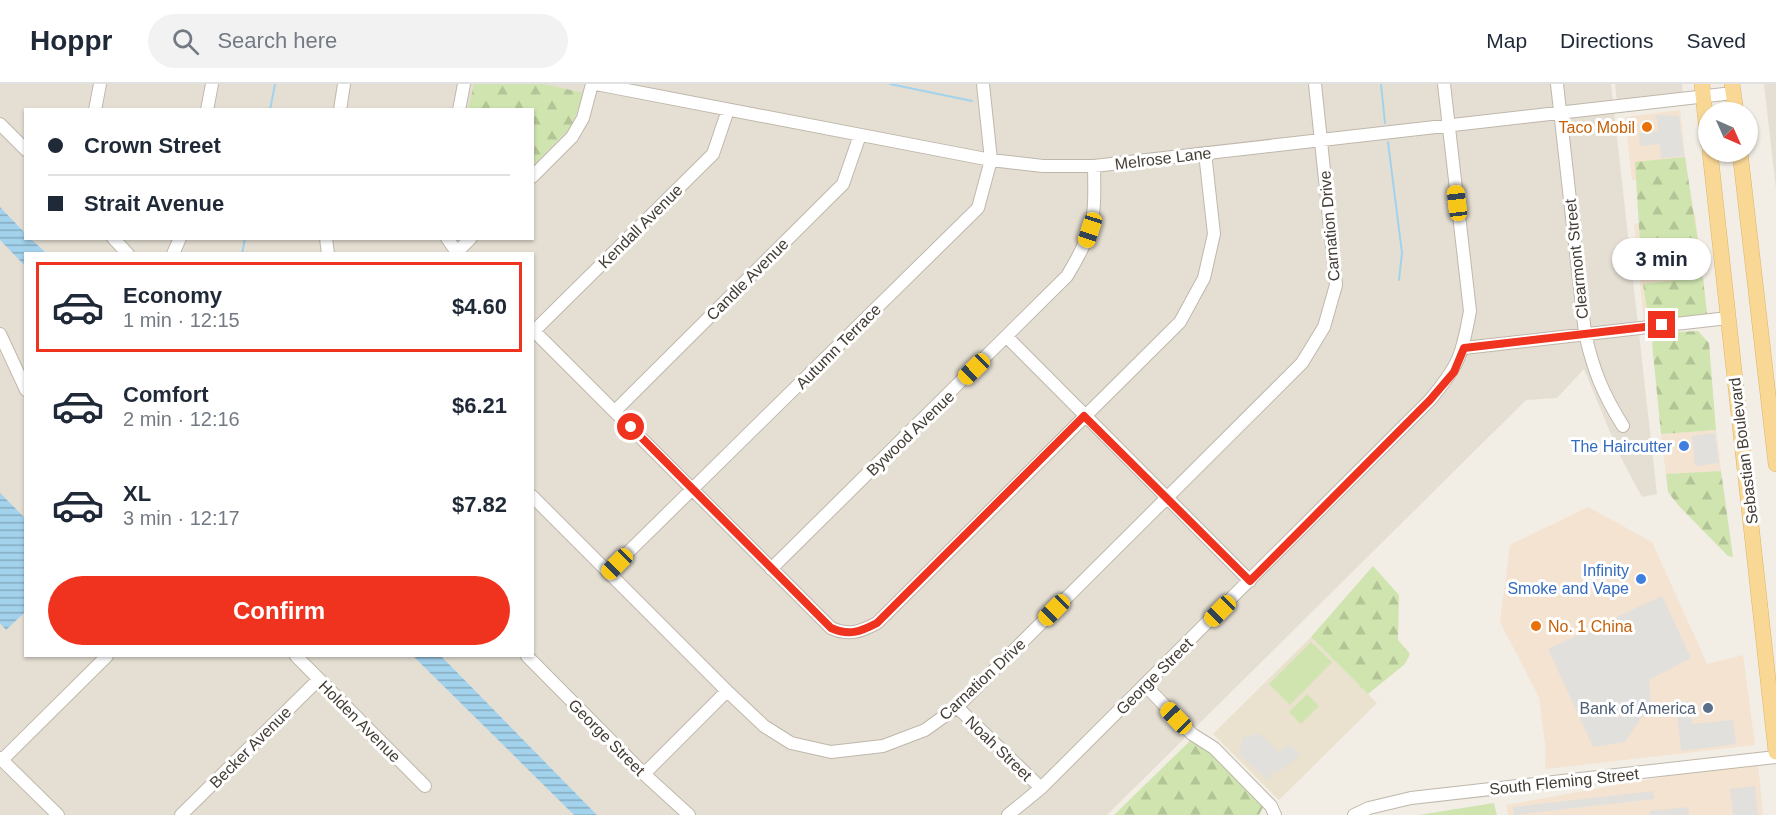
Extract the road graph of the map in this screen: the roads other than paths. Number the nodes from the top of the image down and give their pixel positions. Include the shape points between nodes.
1 (100, 84) edge
2 (212, 84) edge
3 (344, 84) edge
4 (464, 84) edge
5 (594, 84) edge
6 (983, 84) edge
7 (1315, 84) edge
8 (1444, 84) edge
9 (1557, 84) edge
10 (1733, 88) edge
11 (1703, 90) edge
12 (95, 108) edge
13 (207, 108) edge
14 (340, 108) edge
15 (459, 108) edge
16 (728, 110) junction
17 (1560, 112) junction
18 (0, 124) edge
19 (1448, 125) junction
20 (860, 135) junction
21 (1322, 139) junction
22 (24, 148) edge
23 (1205, 153) junction
24 (991, 160) junction
25 (1711, 162) edge
26 (1741, 162) edge
27 (1094, 166) junction
28 (534, 175) edge
29 (115, 240) edge
30 (469, 240) edge
31 (126, 252) edge
32 (459, 252) edge
33 (1728, 318) junction
34 (534, 329) edge
35 (534, 331) edge
36 (1585, 333) junction
37 (0, 334) edge
38 (1007, 337) junction
39 (1464, 348) junction
40 (24, 386) edge
41 (615, 411) junction
42 (1084, 416) junction
43 (1623, 426) dead end
44 (1776, 464) edge
45 (692, 489) junction
46 (534, 498) edge
47 (1168, 498) junction
48 (771, 569) junction
49 (608, 572) junction
50 (1250, 581) junction
51 (106, 657) edge
52 (297, 657) edge
53 (528, 657) edge
54 (319, 679) junction
55 (1145, 686) junction
56 (727, 691) junction
57 (957, 707) junction
58 (1776, 752) edge
59 (1776, 757) edge
60 (1, 759) edge
61 (644, 774) junction
62 (425, 786) dead end
63 (1041, 788) junction
64 (58, 815) edge
65 (181, 815) edge
66 (690, 815) edge
67 (1008, 815) edge
68 (1275, 815) edge
69 (1354, 815) edge

1 - 12 street
2 - 13 street
3 - 14 street
4 - 15 street
5 - 16 street, Melrose Lane
5 - 28 street via 572,137
6 - 24 street, Autumn Terrace
7 - 21 street, Carnation Drive
8 - 19 street, George Street
9 - 17 street, Clearmont Street
10 - 11 street, Melrose Lane
11 - 17 street, Melrose Lane
16 - 20 street, Melrose Lane
16 - 34 street, Kendall Avenue via 713,154
17 - 19 street, Melrose Lane
17 - 36 street, Clearmont Street
18 - 22 street
19 - 21 street, Melrose Lane
19 - 39 street, George Street via 1470,311
20 - 24 street, Melrose Lane
20 - 41 street, Candle Avenue via 843,184
21 - 23 street, Melrose Lane
21 - 47 street, Carnation Drive via 1336,285 1324,327 1302,363
23 - 27 street, Melrose Lane
23 - 42 street via 1214,234 1204,278 1180,322
24 - 27 street, Melrose Lane
24 - 45 street, Autumn Terrace via 978,208
25 - 33 main road, Sebastian Boulevard
26 - 44 main road, Sebastian Boulevard
27 - 38 street, Bywood Avenue via 1095,214 1085,246 1067,276
29 - 31 street
30 - 32 street
33 - 36 street
33 - 58 main road, Sebastian Boulevard
35 - 41 street
36 - 39 street
36 - 43 street, Clearmont Street via 1593,370
37 - 40 street
38 - 42 street
38 - 48 street, Bywood Avenue
39 - 50 street, George Street via 1454,372 1430,400
41 - 45 street
42 - 47 street
42 - 48 street via 877,623 859,633 843,634 831,628
45 - 48 street
45 - 49 street, Autumn Terrace
46 - 49 street, Carnation Drive
47 - 50 street
47 - 57 street, Carnation Drive
49 - 56 street, Carnation Drive
50 - 55 street, George Street
51 - 60 street
52 - 54 street, Holden Avenue
53 - 61 street, George Street
54 - 62 street, Holden Avenue
54 - 65 street, Becker Avenue
55 - 63 street, George Street
55 - 68 street via 1192,734 1214,748 1271,806
56 - 57 street, Carnation Drive via 764,726 791,743 831,752 883,746 925,730
56 - 61 street
57 - 63 street, Noah Street
59 - 69 street, South Fleming Street via 1411,798
60 - 64 street
61 - 66 street, George Street
63 - 67 street, George Street

